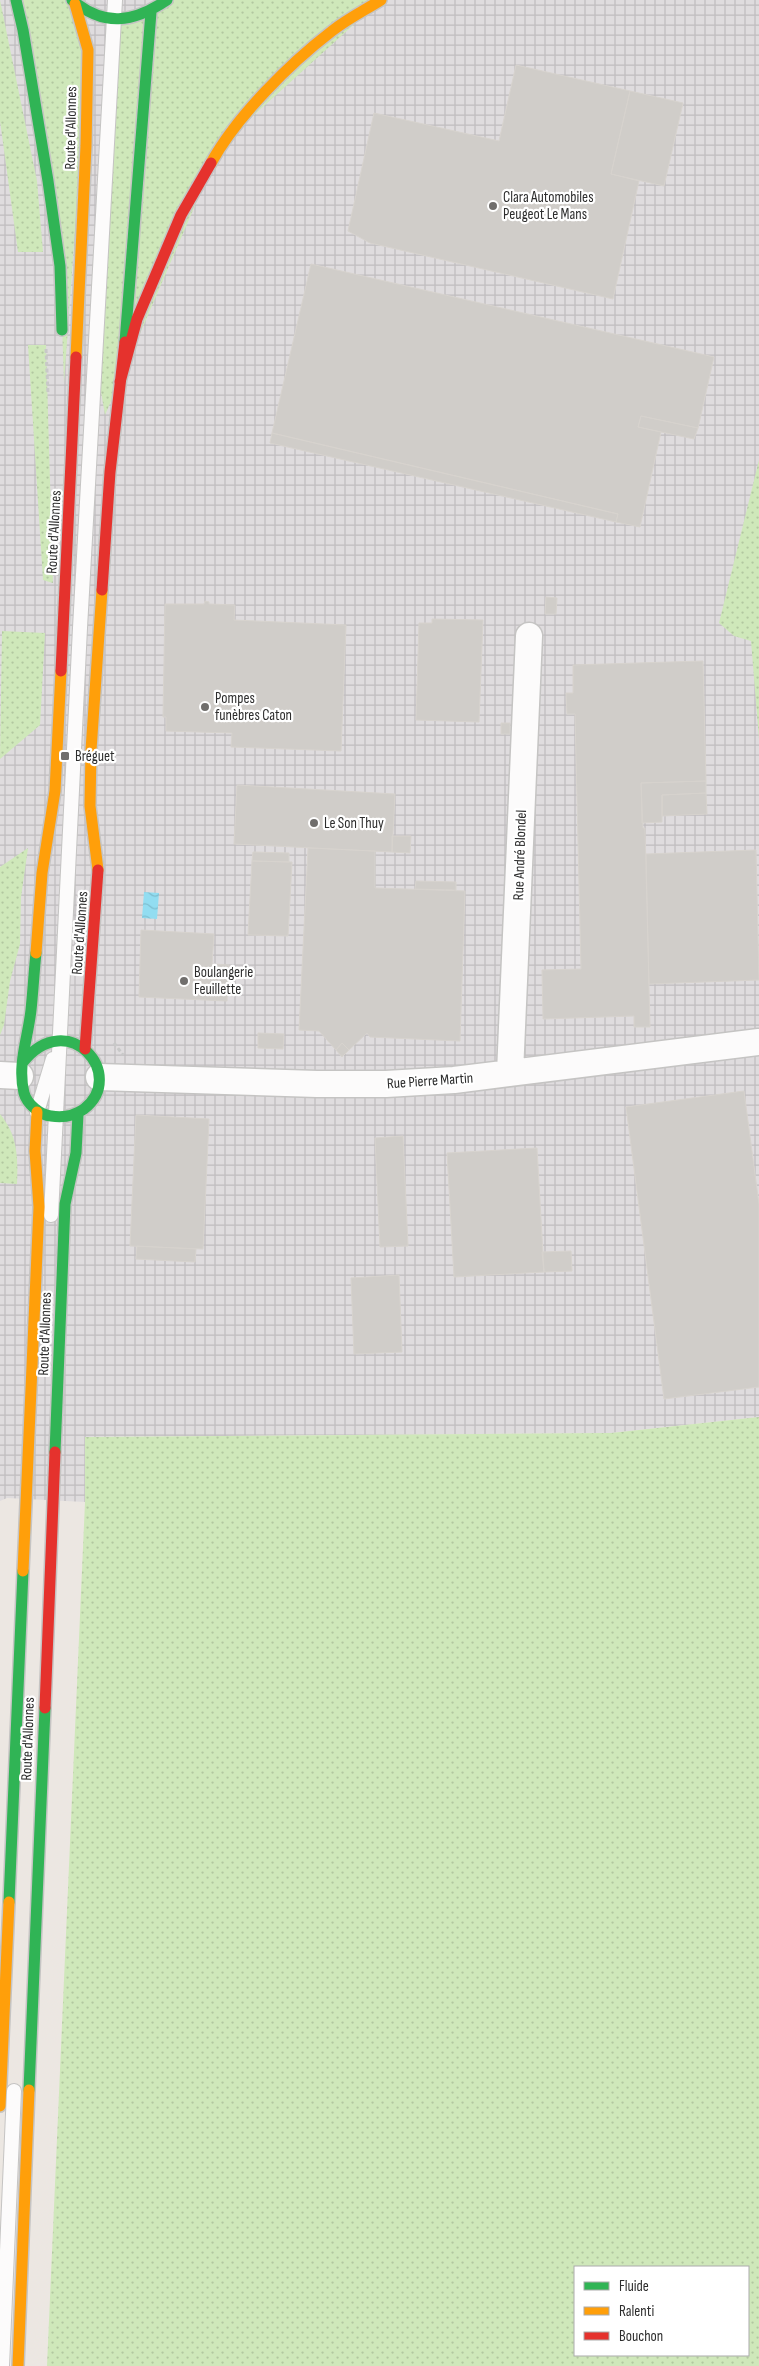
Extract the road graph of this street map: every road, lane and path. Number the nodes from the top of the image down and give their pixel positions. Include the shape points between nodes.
1 (16, 0) edge
2 (115, 0) edge
3 (167, 0) edge
4 (381, 0) edge
5 (74, 2) edge
6 (151, 12) junction
7 (115, 20) junction
8 (46, 345) dead end
9 (62, 346) dead end
10 (64, 374) dead end
11 (120, 382) junction
12 (48, 395) dead end
13 (72, 471) junction
14 (529, 636) dead end
15 (59, 1039) junction
16 (759, 1042) edge
17 (85, 1049) junction
18 (14, 1071) edge
19 (510, 1073) junction
20 (99, 1077) junction
21 (37, 1112) junction
22 (78, 1114) junction
23 (55, 1118) junction
24 (0, 2106) edge
25 (2, 2366) edge
26 (18, 2366) edge

1 - 9 main road via 60,266
2 - 7 lane
3 - 6 main road
4 - 11 main road via 333,30 278,79 221,144 181,215 140,310
5 - 7 main road via 94,15
5 - 13 main road, Route d'Allonnes via 88,50
6 - 7 main road
6 - 11 main road, Route d'Allonnes via 130,303
7 - 15 lane
8 - 12 path
10 - 13 main road
11 - 17 main road, Route d'Allonnes via 110,472 91,750 90,806 99,876
13 - 18 main road, Route d'Allonnes via 56,791 42,873 31,1011
14 - 19 street, Rue André Blondel
15 - 17 main road via 74,1042
15 - 18 main road via 38,1046
15 - 21 lane
15 - 23 lane
16 - 19 street, Rue Pierre Martin
17 - 20 main road via 92,1057
18 - 21 main road, Route d'Allonnes via 24,1096
19 - 20 street, Rue Pierre Martin via 386,1084
20 - 22 main road via 94,1098
21 - 23 main road
21 - 24 main road, Route d'Allonnes via 35,1151 40,1207
22 - 23 main road
22 - 26 main road, Route d'Allonnes via 76,1153 65,1204
23 - 25 lane

